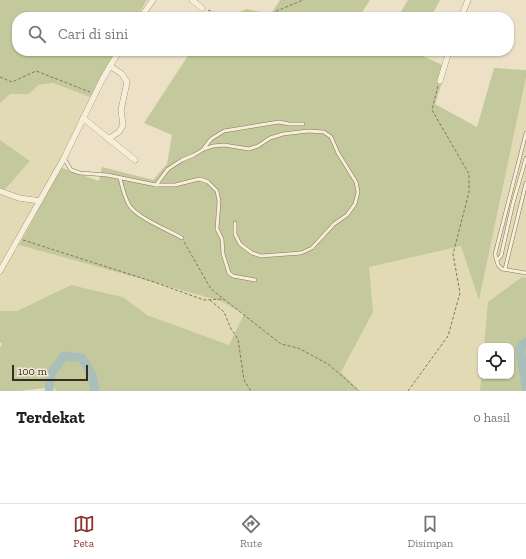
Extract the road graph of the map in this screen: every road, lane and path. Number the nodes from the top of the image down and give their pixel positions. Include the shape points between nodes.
1 (153, 0) edge
2 (192, 0) edge
3 (303, 0) edge
4 (468, 0) edge
5 (202, 8) joint
6 (145, 12) edge
7 (212, 12) edge
8 (274, 12) edge
9 (463, 12) edge
10 (117, 56) edge
11 (448, 56) edge
12 (110, 66) junction
13 (0, 76) edge
14 (440, 81) joint
15 (95, 94) junction
16 (83, 118) junction
17 (303, 124) dead end
18 (526, 134) edge
19 (108, 139) junction
20 (204, 149) junction
21 (64, 158) junction
22 (526, 158) edge
23 (135, 160) dead end
24 (120, 178) junction
25 (526, 184) edge
26 (156, 185) junction
27 (0, 191) edge
28 (40, 201) junction
29 (235, 223) dead end
30 (182, 238) joint
31 (19, 239) junction
32 (497, 260) junction
33 (505, 269) junction
34 (0, 271) edge
35 (526, 274) edge
36 (256, 280) dead end
37 (225, 299) junction
38 (210, 300) junction
39 (251, 391) edge
40 (359, 391) edge
41 (408, 391) edge

1 - 6 street
2 - 5 street
3 - 8 path
4 - 9 street
5 - 7 path
10 - 12 street
11 - 14 street
12 - 15 street
12 - 19 street via 122,74 127,82 121,110 123,125
13 - 15 path via 12,82 36,71
14 - 41 path via 432,110 469,174 469,192 453,254 460,293 448,336
15 - 16 street
16 - 19 street
16 - 21 street
17 - 20 lane via 279,122 224,131 211,139
18 - 32 lane via 495,254
19 - 23 street
20 - 26 lane via 168,170
20 - 29 lane via 224,145 249,149 283,134 324,132 331,137 356,182 358,192 347,214 312,248 301,253 261,256 252,253 240,244 235,234
21 - 24 lane via 72,170 80,173
21 - 28 street
22 - 32 lane via 501,256
24 - 26 lane
24 - 30 lane via 129,206 138,214
25 - 33 lane
26 - 36 lane via 175,185 200,179 212,184 219,201 217,229 222,239 223,254 229,273
27 - 28 street via 19,198
28 - 31 street
30 - 37 path via 211,289
31 - 34 street
31 - 38 path
32 - 33 lane via 498,265
33 - 35 lane
37 - 38 path
37 - 40 path via 281,344 298,348 328,364
38 - 39 path via 224,312 238,339 244,380

